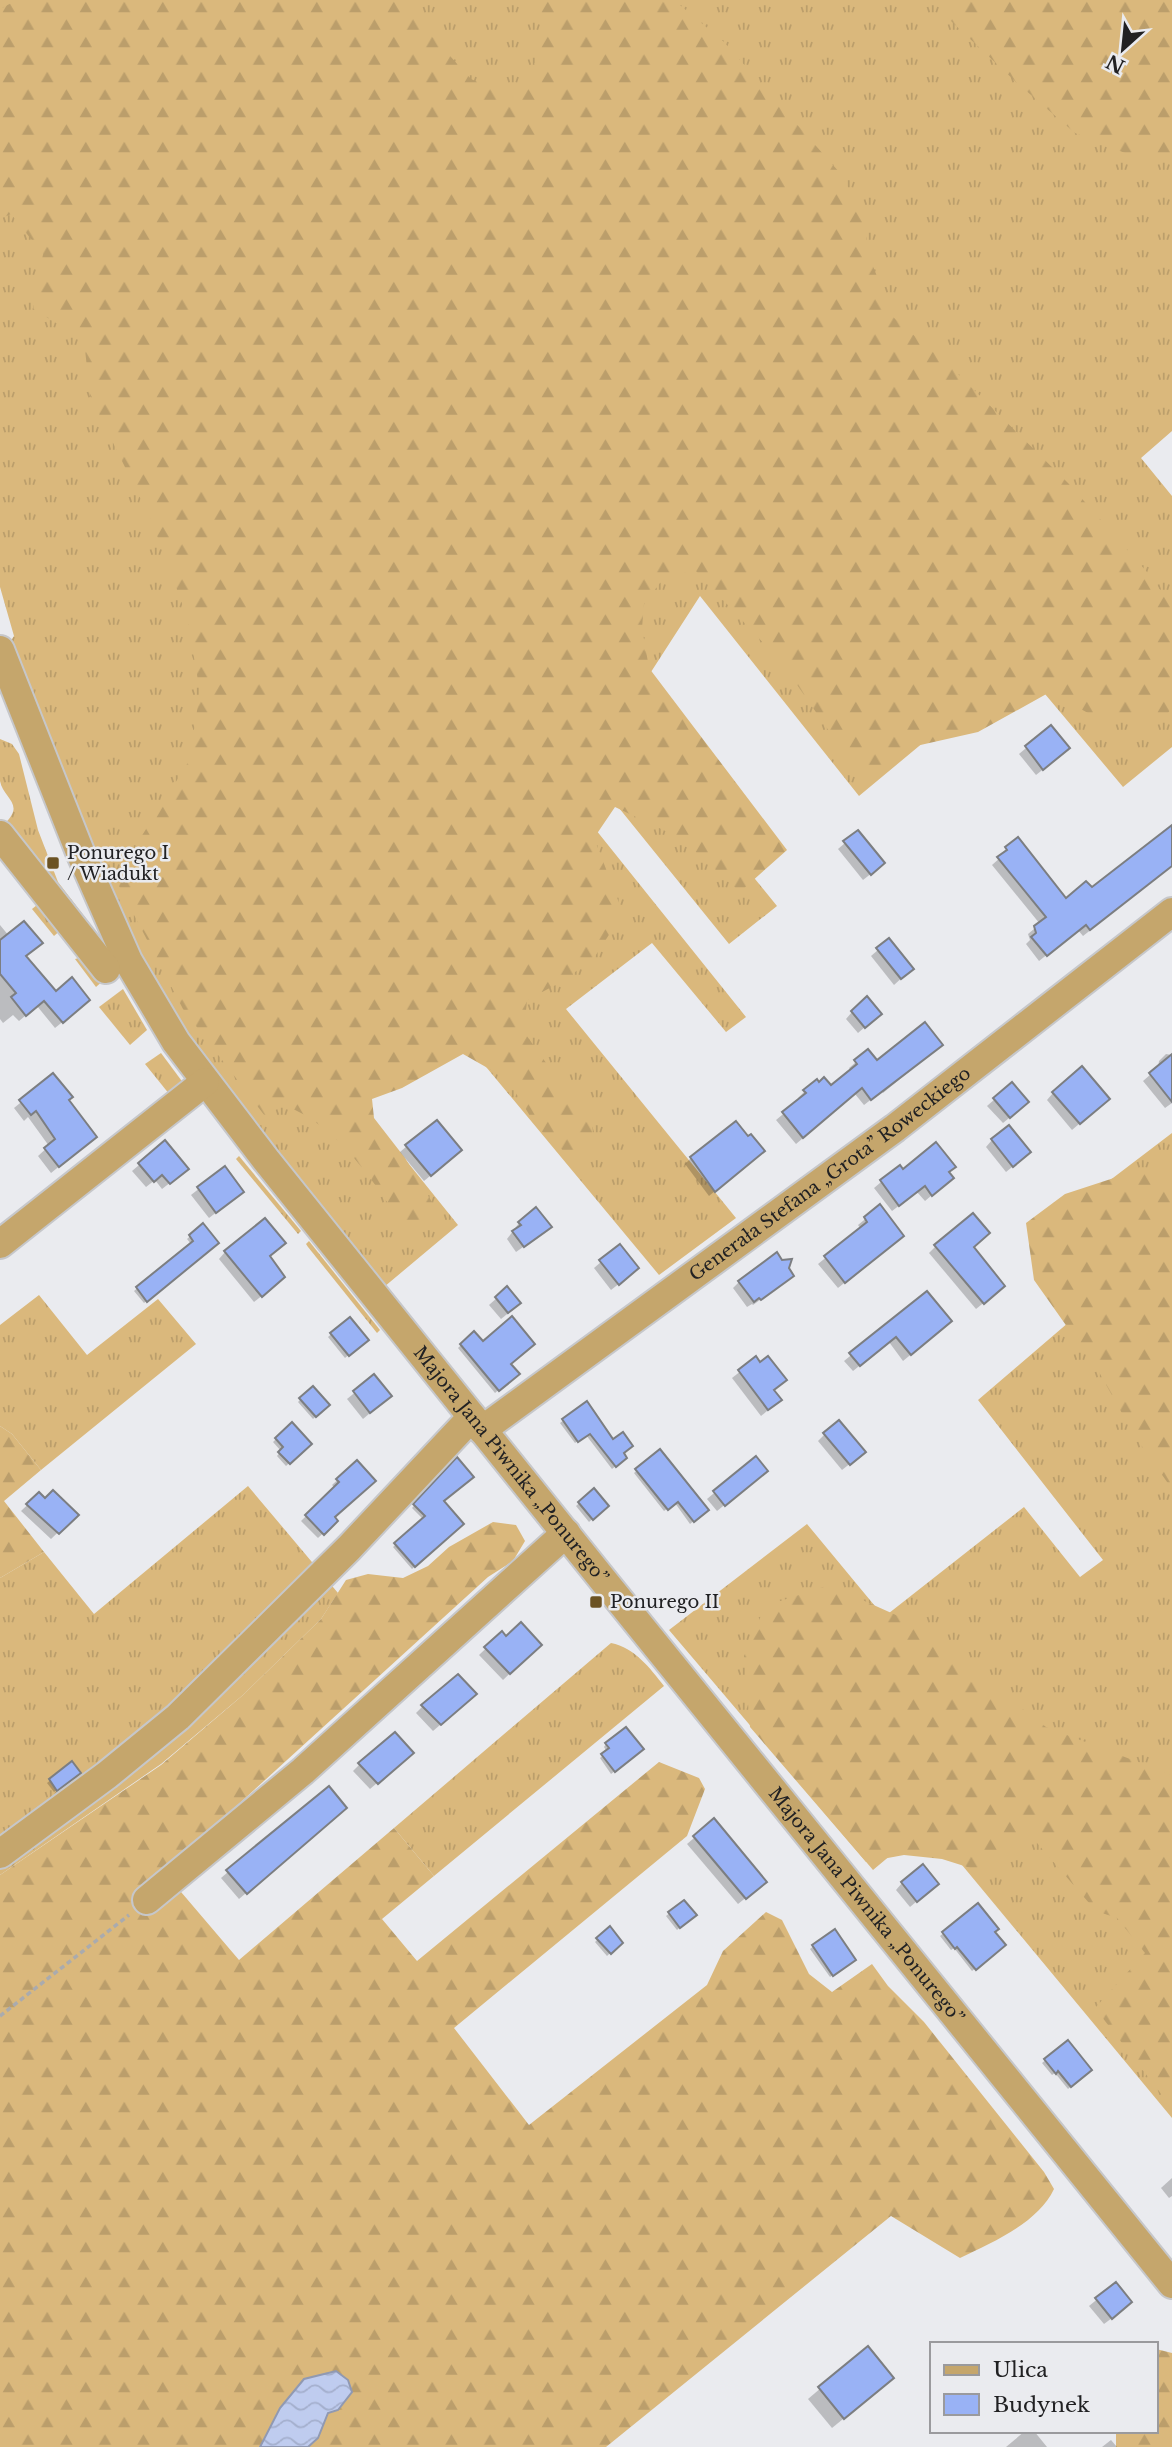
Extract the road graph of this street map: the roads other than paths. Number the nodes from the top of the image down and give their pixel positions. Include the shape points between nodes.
1 (0, 650) edge
2 (10, 705) edge
3 (0, 835) edge
4 (1172, 912) edge
5 (106, 969) dead end
6 (205, 1082) junction
7 (0, 1244) edge
8 (477, 1423) junction
9 (566, 1533) junction
10 (0, 1854) edge
11 (147, 1900) road end
12 (1172, 2284) edge

1 - 2 street, Majora Jana Piwnika „Ponurego”
2 - 6 street, Majora Jana Piwnika „Ponurego” via 128,961
3 - 5 street
4 - 8 street, Generała Stefana „Grota” Roweckiego via 895,1128
6 - 7 street
6 - 8 street, Majora Jana Piwnika „Ponurego”
8 - 9 street, Majora Jana Piwnika „Ponurego”
8 - 10 street, Generała Stefana „Grota” Roweckiego via 178,1717
9 - 11 street via 303,1771
9 - 12 street, Majora Jana Piwnika „Ponurego”

